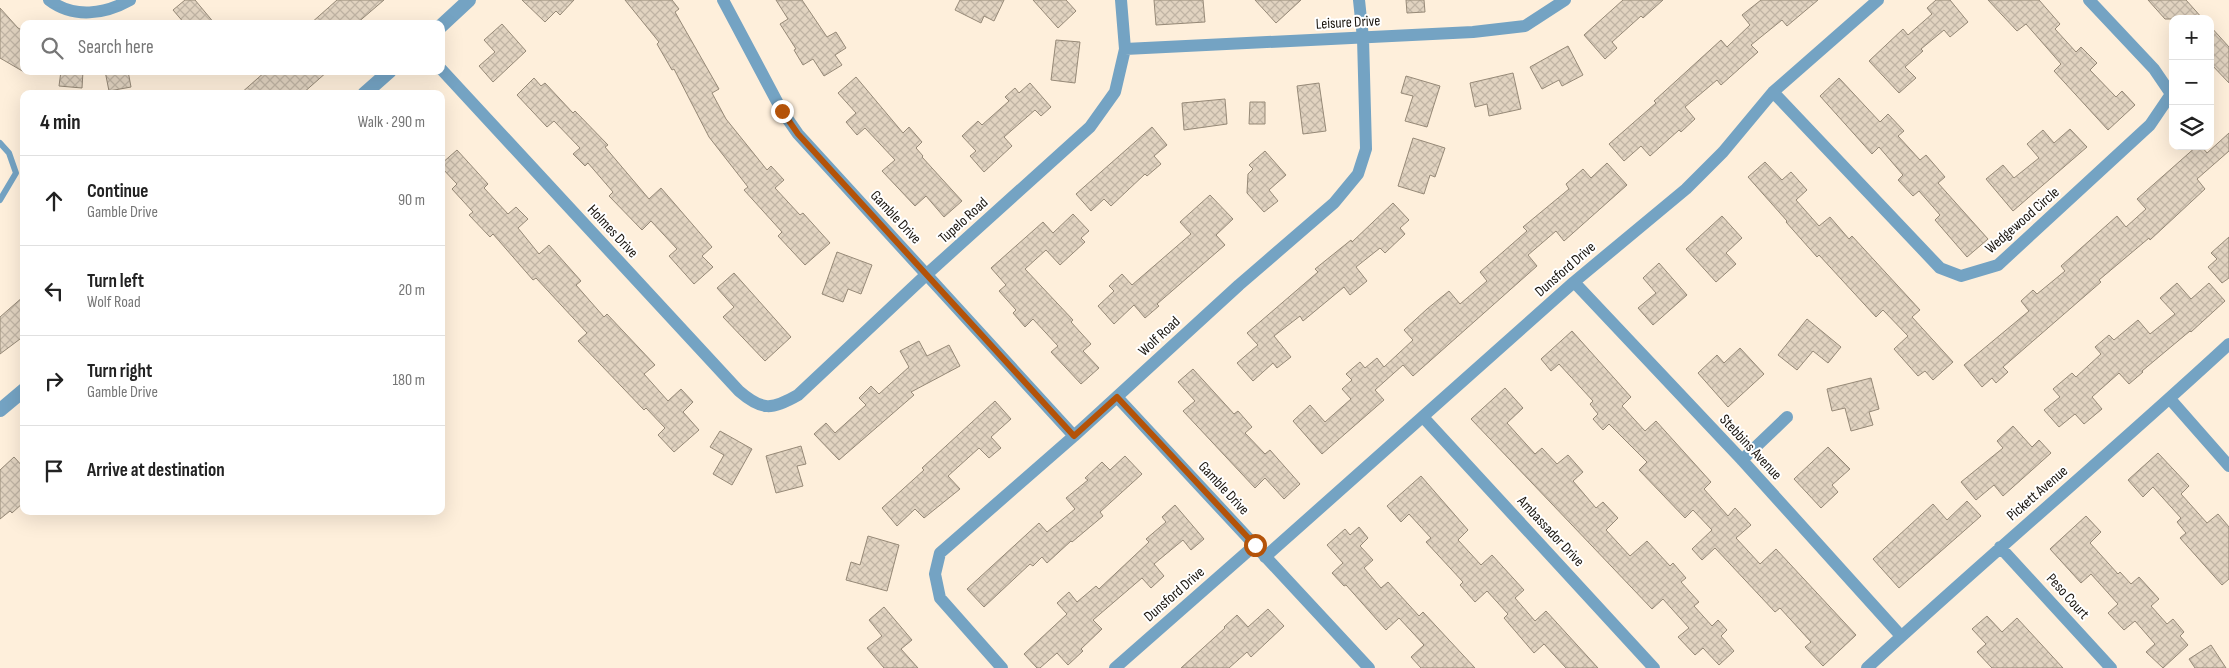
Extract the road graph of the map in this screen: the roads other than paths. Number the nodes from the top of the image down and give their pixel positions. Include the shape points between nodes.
1 (49, 0) edge
2 (130, 0) edge
3 (469, 0) edge
4 (724, 0) edge
5 (1121, 0) edge
6 (1359, 0) edge
7 (1565, 0) edge
8 (1878, 0) edge
9 (2088, 0) edge
10 (445, 22) edge
11 (1363, 38) junction
12 (1125, 49) junction
13 (445, 73) edge
14 (385, 75) edge
15 (369, 90) edge
16 (1773, 92) junction
17 (0, 144) edge
18 (0, 200) edge
19 (927, 274) junction
20 (1574, 282) junction
21 (2229, 344) edge
22 (20, 393) edge
23 (1117, 397) junction
24 (2170, 399) junction
25 (767, 408) joint
26 (0, 410) edge
27 (1423, 417) junction
28 (1788, 417) dead end
29 (1074, 436) junction
30 (1742, 460) junction
31 (2229, 466) edge
32 (1255, 545) junction
33 (2000, 547) junction
34 (1265, 557) junction
35 (1901, 636) junction
36 (1002, 668) edge
37 (1115, 668) edge
38 (1368, 668) edge
39 (1654, 668) edge
40 (1866, 668) edge
41 (2111, 668) edge

1 - 2 street via 83,14 105,11
3 - 10 street
4 - 19 street, Gamble Drive via 782,111 798,134
5 - 12 street, Tupelo Road
6 - 11 street, Wolf Road
7 - 11 street, Leisure Drive via 1525,26
8 - 16 street, Dunsford Drive
9 - 16 street, Wedgewood Circle via 2154,69 2171,94 2150,125 1998,265 1961,276 1940,268
11 - 12 street, Leisure Drive
11 - 23 street, Wolf Road via 1366,149 1358,174 1334,203
12 - 19 street, Tupelo Road via 1115,92 1090,127
13 - 25 street, Holmes Drive via 739,391 752,402
14 - 15 street
16 - 20 street, Dunsford Drive via 1723,152 1686,189
17 - 18 lane via 9,153 16,173
19 - 25 street, Tupelo Road via 798,395
19 - 29 street, Gamble Drive
20 - 27 street, Dunsford Drive
20 - 30 street, Stebbins Avenue
21 - 24 street, Pickett Avenue
22 - 26 street
23 - 29 street, Wolf Road
23 - 32 street, Gamble Drive
24 - 31 street
24 - 33 street, Pickett Avenue
27 - 34 street, Dunsford Drive
27 - 39 street, Ambassador Drive
28 - 30 street
29 - 36 street, Wolf Road via 940,553 934,574 940,598
30 - 35 street, Stebbins Avenue
32 - 34 street, Gamble Drive
32 - 37 street, Dunsford Drive
33 - 35 street, Pickett Avenue
33 - 41 street, Peso Court
34 - 38 street, Gamble Drive
35 - 40 street, Pickett Avenue

